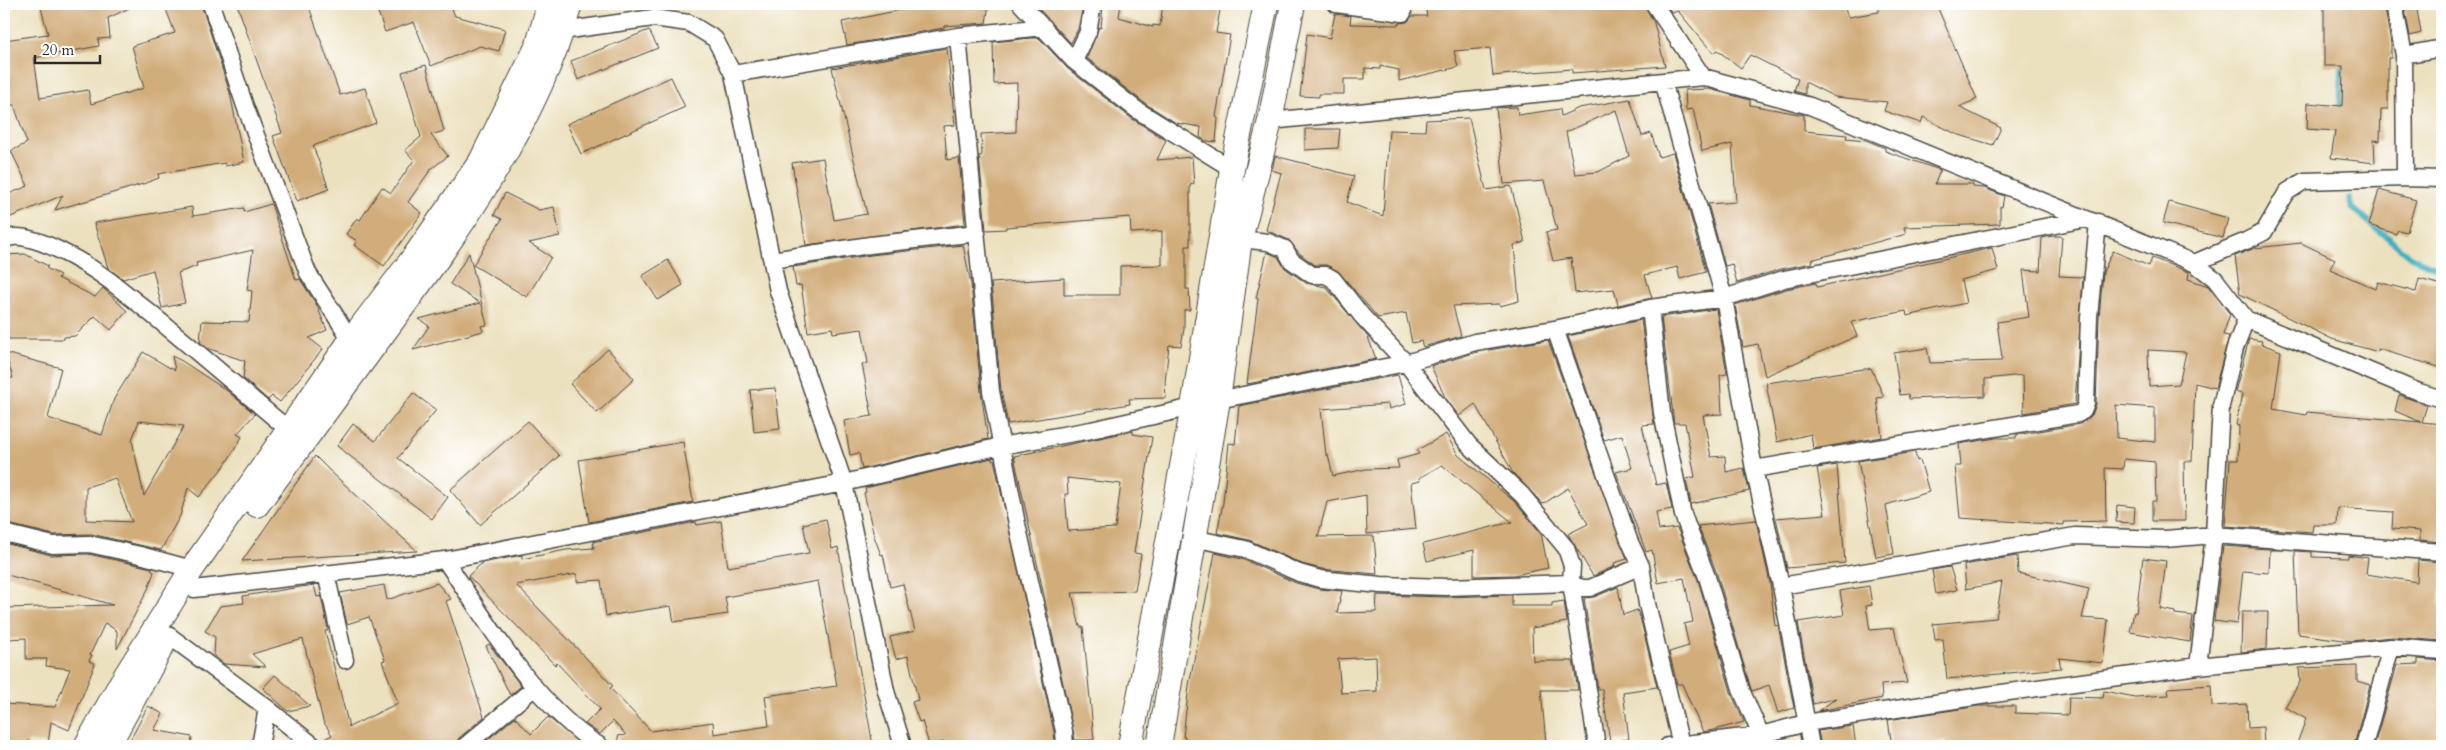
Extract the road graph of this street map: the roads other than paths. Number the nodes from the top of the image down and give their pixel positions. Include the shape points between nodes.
1 (211, 4) edge
2 (549, 4) edge
3 (570, 4) edge
4 (1021, 4) edge
5 (1093, 4) edge
6 (1266, 4) edge
7 (1293, 4) edge
8 (1336, 4) edge
9 (1654, 4) edge
10 (2394, 4) edge
11 (1403, 13) dead end
12 (1044, 27) junction
13 (562, 31) junction
14 (958, 36) junction
15 (2442, 48) edge
16 (2404, 55) junction
17 (1074, 60) junction
18 (733, 74) junction
19 (1703, 76) junction
20 (1663, 81) junction
21 (1270, 122) junction
22 (1232, 169) junction
23 (2405, 178) junction
24 (2442, 179) edge
25 (2092, 221) junction
26 (977, 233) junction
27 (5, 235) edge
28 (1240, 239) junction
29 (772, 260) junction
30 (2194, 263) junction
31 (1724, 298) junction
32 (1650, 308) junction
33 (2246, 319) junction
34 (1555, 329) junction
35 (351, 340) junction
36 (1406, 363) junction
37 (2442, 399) edge
38 (1218, 400) junction
39 (1193, 407) junction
40 (289, 430) junction
41 (1001, 446) junction
42 (1754, 469) junction
43 (844, 483) junction
44 (4, 533) edge
45 (2214, 535) junction
46 (1193, 538) junction
47 (2442, 552) edge
48 (445, 560) junction
49 (1641, 566) junction
50 (326, 574) junction
51 (193, 579) junction
52 (1571, 583) junction
53 (1781, 586) junction
54 (168, 635) junction
55 (2391, 647) junction
56 (2442, 651) edge
57 (345, 660) dead end
58 (2198, 666) junction
59 (534, 688) junction
60 (267, 708) junction
61 (1806, 723) junction
62 (1761, 734) junction
63 (86, 746) edge
64 (108, 746) edge
65 (260, 746) edge
66 (314, 746) edge
67 (465, 746) edge
68 (600, 746) edge
69 (903, 746) edge
70 (1065, 746) edge
71 (1130, 746) edge
72 (1160, 746) edge
73 (1597, 746) edge
74 (1675, 746) edge
75 (1811, 746) edge
76 (2364, 746) edge

1 - 35 street via 245,106 308,273
2 - 35 main road via 538,45 481,161
3 - 13 main road
4 - 12 street
5 - 17 street via 1088,32
6 - 22 main road
7 - 21 main road
8 - 11 street
9 - 19 street
10 - 16 street
12 - 14 street
12 - 17 street
13 - 18 street via 653,18 689,23 715,39
13 - 51 main road via 550,65 498,167 436,262
14 - 18 street
14 - 26 street
15 - 16 street
16 - 23 street
17 - 22 street via 1137,110
18 - 29 street
19 - 20 street
19 - 25 street via 1810,106
20 - 21 street
20 - 31 street
21 - 28 main road
22 - 39 main road
23 - 24 street
23 - 30 street via 2304,181 2287,192 2264,232
25 - 30 street
25 - 31 street via 1784,278
25 - 42 street via 2084,411
26 - 29 street
26 - 41 street via 991,391
27 - 40 street via 26,236 58,250 108,280
28 - 36 street via 1268,242 1285,249 1291,260 1312,275 1326,275 1333,279
28 - 38 main road
29 - 43 street via 778,291
30 - 33 street via 2215,278
31 - 32 street
31 - 42 street
32 - 34 street
32 - 62 street via 1662,413 1682,515 1707,577 1742,692
33 - 37 street
33 - 45 street via 2235,348 2221,406
34 - 36 street via 1475,342
34 - 49 street
35 - 40 main road
36 - 38 street
36 - 52 street via 1470,445 1522,495 1566,548 1572,566
38 - 46 main road
39 - 41 street
39 - 71 main road
40 - 51 main road
41 - 43 street
41 - 70 street
42 - 53 street
43 - 48 street
43 - 69 street via 886,691
44 - 51 street via 53,545 89,544 140,555
45 - 47 street
45 - 53 street via 2165,539 2075,536
45 - 58 street
46 - 52 street via 1245,548 1320,579 1446,587
46 - 72 main road
48 - 50 street
48 - 59 street
49 - 52 street via 1590,588
49 - 74 street
50 - 51 street
50 - 57 street
51 - 54 main road
51 - 63 main road via 121,682
52 - 73 street
53 - 61 street
54 - 60 street
54 - 64 main road
55 - 56 street
55 - 58 street
55 - 76 street
58 - 61 street
59 - 67 street
59 - 68 street via 589,740
60 - 65 street
60 - 66 street
61 - 62 street
61 - 75 street
62 - 74 street

